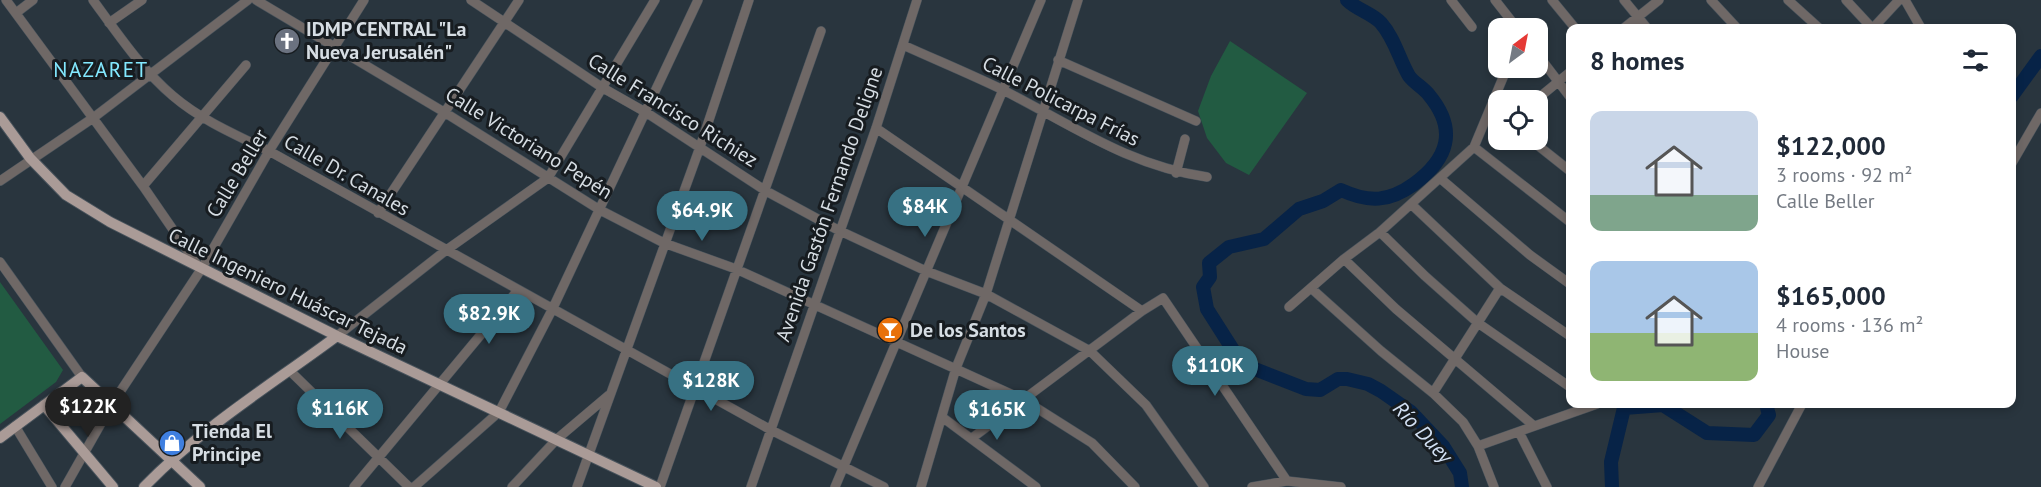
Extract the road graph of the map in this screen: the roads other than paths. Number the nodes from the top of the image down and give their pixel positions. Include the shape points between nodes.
1 (6, 0) edge
2 (33, 0) edge
3 (93, 0) edge
4 (141, 0) edge
5 (248, 0) edge
6 (256, 0) edge
7 (364, 0) edge
8 (471, 0) edge
9 (519, 0) edge
10 (655, 0) edge
11 (698, 0) edge
12 (749, 0) edge
13 (917, 0) edge
14 (1041, 0) edge
15 (1078, 0) edge
16 (1451, 0) edge
17 (1495, 0) edge
18 (1552, 0) edge
19 (1624, 0) edge
20 (1659, 0) edge
21 (1711, 0) edge
22 (1788, 0) edge
23 (1846, 0) edge
24 (1899, 0) edge
25 (1905, 0) edge
26 (16, 13) junction
27 (1509, 18) edge
28 (1638, 18) junction
29 (504, 22) junction
30 (110, 23) junction
31 (1572, 24) edge
32 (1630, 24) edge
33 (1643, 24) edge
34 (1733, 24) edge
35 (1804, 24) edge
36 (1868, 24) edge
37 (1876, 24) edge
38 (1919, 24) edge
39 (1472, 27) dead end
40 (821, 31) dead end
41 (903, 45) junction
42 (336, 47) junction
43 (1058, 60) junction
44 (246, 65) dead end
45 (1548, 68) edge
46 (150, 73) junction
47 (1566, 75) edge
48 (1558, 82) junction
49 (603, 88) junction
50 (1003, 90) junction
51 (1548, 90) edge
52 (1566, 92) edge
53 (1042, 111) junction
54 (444, 112) junction
55 (647, 113) junction
56 (2041, 113) edge
57 (202, 116) junction
58 (0, 117) edge
59 (93, 118) junction
60 (1196, 121) dead end
61 (1488, 125) edge
62 (876, 128) junction
63 (1185, 139) dead end
64 (700, 147) junction
65 (1474, 147) junction
66 (1544, 150) edge
67 (269, 151) junction
68 (2016, 156) edge
69 (30, 158) junction
70 (1566, 168) edge
71 (1176, 173) junction
72 (1208, 177) dead end
73 (548, 178) junction
74 (1441, 179) junction
75 (0, 181) edge
76 (143, 186) junction
77 (962, 187) junction
78 (766, 191) junction
79 (1412, 204) junction
80 (600, 210) junction
81 (378, 213) junction
82 (1566, 219) edge
83 (1009, 220) junction
84 (838, 230) junction
85 (1380, 232) junction
86 (664, 243) junction
87 (445, 251) junction
88 (1344, 259) junction
89 (0, 262) edge
90 (200, 267) junction
91 (736, 269) junction
92 (926, 271) junction
93 (1566, 281) edge
94 (1500, 288) junction
95 (1312, 289) junction
96 (518, 290) junction
97 (986, 294) junction
98 (813, 304) junction
99 (1289, 307) dead end
100 (552, 310) junction
101 (1142, 311) junction
102 (1478, 323) junction
103 (1566, 333) edge
104 (337, 336) junction
105 (896, 340) junction
106 (626, 351) junction
107 (1090, 351) junction
108 (1455, 359) junction
109 (956, 368) junction
110 (290, 371) junction
111 (82, 377) junction
112 (439, 384) junction
113 (1566, 384) edge
114 (694, 388) junction
115 (611, 393) junction
116 (1433, 393) junction
117 (1024, 400) junction
118 (112, 404) junction
119 (44, 405) junction
120 (1585, 408) edge
121 (1800, 408) edge
122 (499, 412) junction
123 (942, 417) junction
124 (15, 426) junction
125 (1534, 426) junction
126 (771, 430) junction
127 (1519, 432) junction
128 (0, 438) edge
129 (972, 438) junction
130 (556, 439) junction
131 (1478, 446) junction
132 (82, 453) junction
133 (588, 454) junction
134 (171, 459) junction
135 (379, 459) junction
136 (843, 466) junction
137 (1287, 481) junction
138 (52, 487) edge
139 (65, 487) edge
140 (112, 487) edge
141 (144, 487) edge
142 (200, 487) edge
143 (354, 487) edge
144 (409, 487) edge
145 (414, 487) edge
146 (512, 487) edge
147 (577, 487) edge
148 (658, 487) edge
149 (751, 487) edge
150 (835, 487) edge
151 (884, 487) edge
152 (921, 487) edge
153 (1036, 487) edge
154 (1135, 487) edge
155 (1204, 487) edge
156 (1252, 487) edge
157 (1341, 487) edge
158 (1494, 487) edge
159 (1547, 487) edge
160 (1758, 487) edge

1 - 26 street
2 - 26 street
3 - 30 street, Calle Dr. Canales
4 - 30 street
5 - 46 street
6 - 42 street, Calle Victoriano Pepén
7 - 42 street, Calle Beller
8 - 29 street, Calle Francisco Richiez
9 - 29 street
10 - 49 street
11 - 55 street
12 - 64 street
13 - 41 street, Avenida Gastón Fernando Deligne
14 - 50 street
15 - 43 street
16 - 39 street
17 - 27 street
18 - 31 street
19 - 28 street
20 - 28 street
21 - 34 street
22 - 35 street
23 - 36 street
24 - 37 street
25 - 38 street
26 - 59 street
28 - 32 street
28 - 33 street
29 - 49 street, Calle Francisco Richiez
29 - 54 street
30 - 46 street, Calle Dr. Canales
40 - 78 street
41 - 50 street, Calle Policarpa Frías
41 - 62 street, Avenida Gastón Fernando Deligne
42 - 54 street, Calle Victoriano Pepén
42 - 67 street, Calle Beller
43 - 53 street
43 - 60 street
44 - 57 street
45 - 48 street
46 - 57 street, Calle Dr. Canales via 174,97
46 - 59 street
47 - 48 street
48 - 51 street
48 - 52 street
49 - 55 street, Calle Francisco Richiez
49 - 73 street
50 - 53 street, Calle Policarpa Frías
50 - 77 street
53 - 71 street, Calle Policarpa Frías via 1128,156
53 - 83 street
54 - 73 street, Calle Victoriano Pepén
54 - 81 street
55 - 64 street, Calle Francisco Richiez
55 - 80 street
56 - 68 street
57 - 67 street, Calle Dr. Canales
57 - 76 street
58 - 69 main road, Calle Ingeniero Huáscar Tejada
59 - 69 street
59 - 76 street
61 - 65 street
62 - 77 street
62 - 84 street, Avenida Gastón Fernando Deligne
63 - 71 street
64 - 78 street, Calle Francisco Richiez
64 - 86 street
65 - 74 street
65 - 82 street
66 - 70 street
67 - 81 street, Calle Dr. Canales
67 - 90 street, Calle Beller
69 - 75 street
69 - 90 main road, Calle Ingeniero Huáscar Tejada via 66,195
71 - 72 street, Calle Policarpa Frías
73 - 80 street, Calle Victoriano Pepén
73 - 87 street
74 - 79 street
74 - 93 street
76 - 90 street
77 - 83 street
77 - 92 street
78 - 84 street, Calle Francisco Richiez
78 - 91 street
79 - 85 street
79 - 94 street
80 - 86 street, Calle Victoriano Pepén
80 - 100 street
81 - 87 street, Calle Dr. Canales
83 - 97 street
83 - 101 street
84 - 92 street, Calle Francisco Richiez
84 - 98 street, Avenida Gastón Fernando Deligne
85 - 88 street
85 - 102 street
86 - 91 street, Calle Victoriano Pepén
86 - 106 street
87 - 96 street, Calle Dr. Canales
87 - 104 street
88 - 95 street
88 - 108 street
89 - 111 street
90 - 104 main road, Calle Ingeniero Huáscar Tejada
90 - 118 street, Calle Beller
91 - 98 street, Calle Victoriano Pepén
91 - 114 street
92 - 97 street, Calle Francisco Richiez
92 - 105 street
94 - 102 street
94 - 103 street
95 - 99 street
95 - 116 street
96 - 100 street, Calle Dr. Canales
96 - 112 street
97 - 107 street, Calle Francisco Richiez
97 - 109 street
98 - 105 street, Calle Victoriano Pepén
98 - 126 street, Avenida Gastón Fernando Deligne
100 - 106 street, Calle Dr. Canales
100 - 122 street
101 - 107 street
101 - 137 street via 1160,298 1166,299
102 - 108 street
102 - 113 street
104 - 110 main road
104 - 112 main road, Calle Ingeniero Huáscar Tejada
105 - 109 street, Calle Victoriano Pepén
105 - 136 street
106 - 114 street, Calle Dr. Canales
106 - 115 street
107 - 117 street
107 - 155 street, Calle Francisco Richiez via 1146,405
108 - 116 street
108 - 125 street
109 - 117 street, Calle Victoriano Pepén
109 - 123 street
110 - 134 main road
110 - 135 street
111 - 118 main road
111 - 119 main road
112 - 122 main road, Calle Ingeniero Huáscar Tejada
112 - 135 street
114 - 126 street, Calle Dr. Canales
114 - 148 street
115 - 130 street
115 - 133 street
116 - 131 street via 1463,422
117 - 129 street
117 - 154 street, Calle Victoriano Pepén via 1092,443
118 - 132 street, Calle Beller
118 - 134 main road
119 - 124 main road
119 - 132 main road
120 - 125 street
121 - 160 street
122 - 130 main road, Calle Ingeniero Huáscar Tejada
122 - 145 street
123 - 129 street
123 - 152 street
124 - 128 main road
124 - 138 street
125 - 127 street
126 - 136 street, Calle Dr. Canales
126 - 149 street, Avenida Gastón Fernando Deligne
127 - 131 street
127 - 159 street
129 - 153 street
130 - 133 main road, Calle Ingeniero Huáscar Tejada
130 - 146 street
131 - 158 street
132 - 139 street, Calle Beller
132 - 140 main road
133 - 147 street
133 - 148 main road, Calle Ingeniero Huáscar Tejada
134 - 141 main road
134 - 142 main road
135 - 143 street
135 - 144 street
136 - 150 street
136 - 151 street, Calle Dr. Canales
137 - 156 street
137 - 157 street

